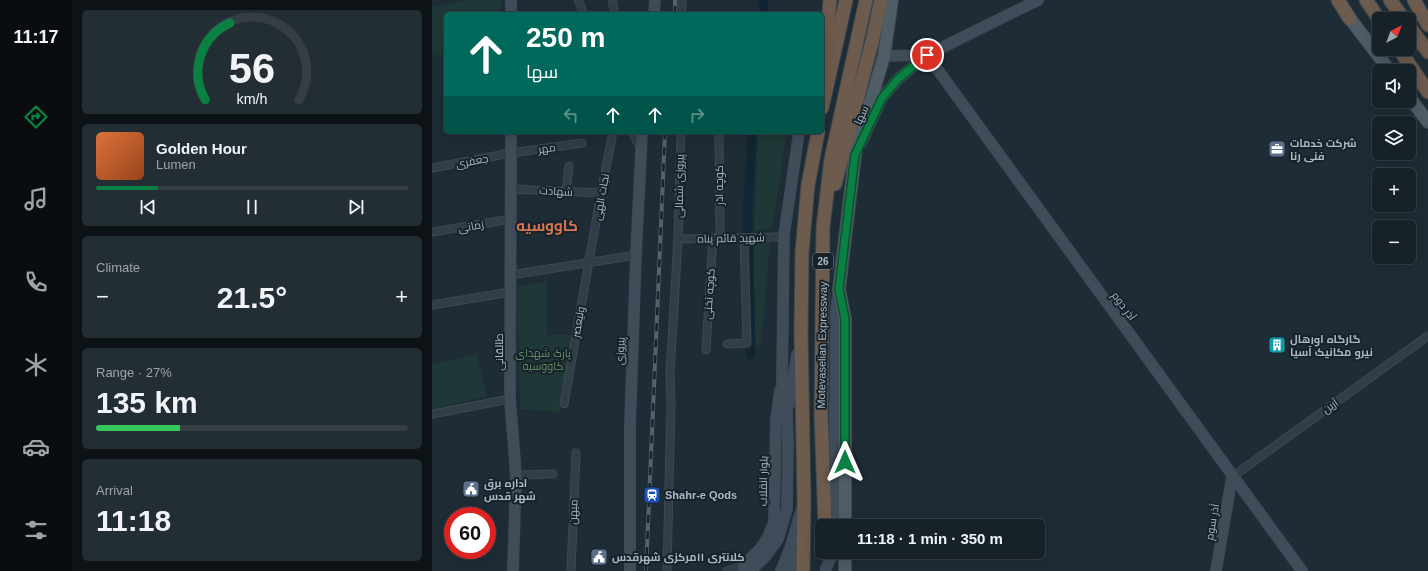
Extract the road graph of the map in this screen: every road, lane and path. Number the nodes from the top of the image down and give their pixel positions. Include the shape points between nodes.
1 (511, 0) edge
2 (578, 0) edge
3 (612, 0) edge
4 (655, 0) edge
5 (682, 0) edge
6 (829, 0) edge
7 (846, 0) edge
8 (866, 0) edge
9 (881, 0) edge
10 (892, 0) edge
11 (1038, 0) edge
12 (1337, 0) edge
13 (1366, 0) edge
14 (1390, 0) edge
15 (1414, 0) edge
16 (1419, 0) edge
17 (614, 11) dead end
18 (511, 12) edge
19 (583, 12) edge
20 (654, 12) edge
21 (682, 12) edge
22 (1374, 12) edge
23 (1399, 12) edge
24 (1428, 12) edge
25 (824, 15) edge
26 (1350, 19) joint
27 (1428, 25) edge
28 (1416, 36) edge
29 (872, 42) junction
30 (824, 52) edge
31 (1428, 52) edge
32 (927, 55) junction
33 (884, 56) junction
34 (1404, 56) edge
35 (1385, 64) edge
36 (1428, 92) edge
37 (824, 99) edge
38 (1416, 106) edge
39 (1428, 122) edge
40 (862, 124) junction
41 (511, 134) edge
42 (613, 134) edge
43 (633, 134) edge
44 (642, 134) edge
45 (681, 134) edge
46 (719, 134) edge
47 (799, 134) edge
48 (818, 134) edge
49 (582, 143) dead end
50 (641, 148) junction
51 (512, 153) junction
52 (855, 155) junction
53 (569, 166) dead end
54 (432, 168) edge
55 (511, 189) junction
56 (566, 191) junction
57 (601, 193) junction
58 (511, 219) junction
59 (823, 227) junction
60 (432, 232) edge
61 (784, 235) junction
62 (716, 238) junction
63 (744, 238) junction
64 (678, 239) junction
65 (636, 255) junction
66 (589, 263) junction
67 (511, 275) junction
68 (839, 289) junction
69 (511, 292) junction
70 (432, 305) edge
71 (801, 332) junction
72 (1428, 336) edge
73 (727, 344) dead end
74 (706, 350) dead end
75 (782, 381) junction
76 (510, 399) junction
77 (564, 404) dead end
78 (787, 413) junction
79 (432, 414) edge
80 (576, 454) dead end
81 (553, 474) dead end
82 (516, 475) junction
83 (1232, 477) junction
84 (804, 500) junction
85 (825, 519) edge
86 (834, 519) edge
87 (845, 519) edge
88 (791, 546) junction
89 (826, 559) edge
90 (830, 559) edge
91 (845, 559) edge
92 (746, 569) edge
93 (513, 571) edge
94 (571, 571) edge
95 (630, 571) edge
96 (667, 571) edge
97 (727, 571) edge
98 (781, 571) edge
99 (791, 571) edge
100 (803, 571) edge
101 (826, 571) edge
102 (845, 571) edge
103 (1216, 571) edge
104 (1302, 571) edge

1 - 18 street
2 - 19 street
3 - 17 street
4 - 20 street
5 - 21 street
6 - 25 street
6 - 30 highway
7 - 37 highway
8 - 59 highway, Motevaselian Expressway / 26 via 831,159
9 - 29 highway
10 - 33 main road
11 - 32 street, سها
12 - 26 highway
13 - 22 highway
14 - 23 highway
15 - 27 highway
16 - 24 main road
26 - 35 main road
28 - 31 highway
29 - 40 main road
29 - 59 highway
32 - 33 street, سها
32 - 52 street, سها via 898,79 882,98
32 - 83 street, آذر دوم
33 - 40 main road
34 - 36 highway
38 - 39 main road
40 - 52 main road
41 - 51 street, طالقانی
42 - 57 street, نجات الهی
43 - 50 street
44 - 50 street, پیروزی
45 - 64 street, پیروزی شمالی
46 - 62 street, کوچه اذر
47 - 61 street
48 - 71 highway, Motevaselian Expressway / 26 via 808,185 802,252
49 - 51 street, مهر
50 - 65 street, پیروزی
51 - 54 street, جعفری
51 - 55 street, طالقانی
52 - 68 main road
53 - 56 street
55 - 56 street, شهادت
55 - 58 street, طالقانی
56 - 57 street, شهادت
57 - 66 street, نجات الهی
58 - 60 street, زمانی
58 - 67 street, طالقانی
59 - 85 highway, Motevaselian Expressway / 26 via 821,414
61 - 63 street, شهید قائم پناه
61 - 75 street
62 - 63 street, شهید قائم پناه
62 - 64 street, شهید قائم پناه
62 - 74 street, کوچه تختی
63 - 73 street via 747,343
64 - 96 street, پیروزی شمالی via 670,373
65 - 66 street
65 - 95 street, پیروزی via 630,426
66 - 67 street
66 - 77 street, ولیعصر
67 - 69 street, طالقانی
68 - 86 street via 836,310
68 - 87 main road via 845,319
69 - 70 street
69 - 76 street, طالقانی
71 - 78 street
71 - 84 highway, Motevaselian Expressway / 26
72 - 83 street, آرین
75 - 78 street
75 - 92 street, بلوار انقلاب via 776,419 774,522 767,539
76 - 79 street
76 - 82 street, طالقانی
78 - 92 street via 788,509 778,539 765,557
80 - 94 street, میهن
81 - 82 street
82 - 93 street, طالقانی
83 - 103 street, آذر سوم
83 - 104 street, آذر دوم
84 - 88 street
84 - 100 highway, Motevaselian Expressway / 26
88 - 98 street
88 - 99 street
89 - 101 highway
90 - 101 street, bridge
91 - 102 main road
92 - 97 street

